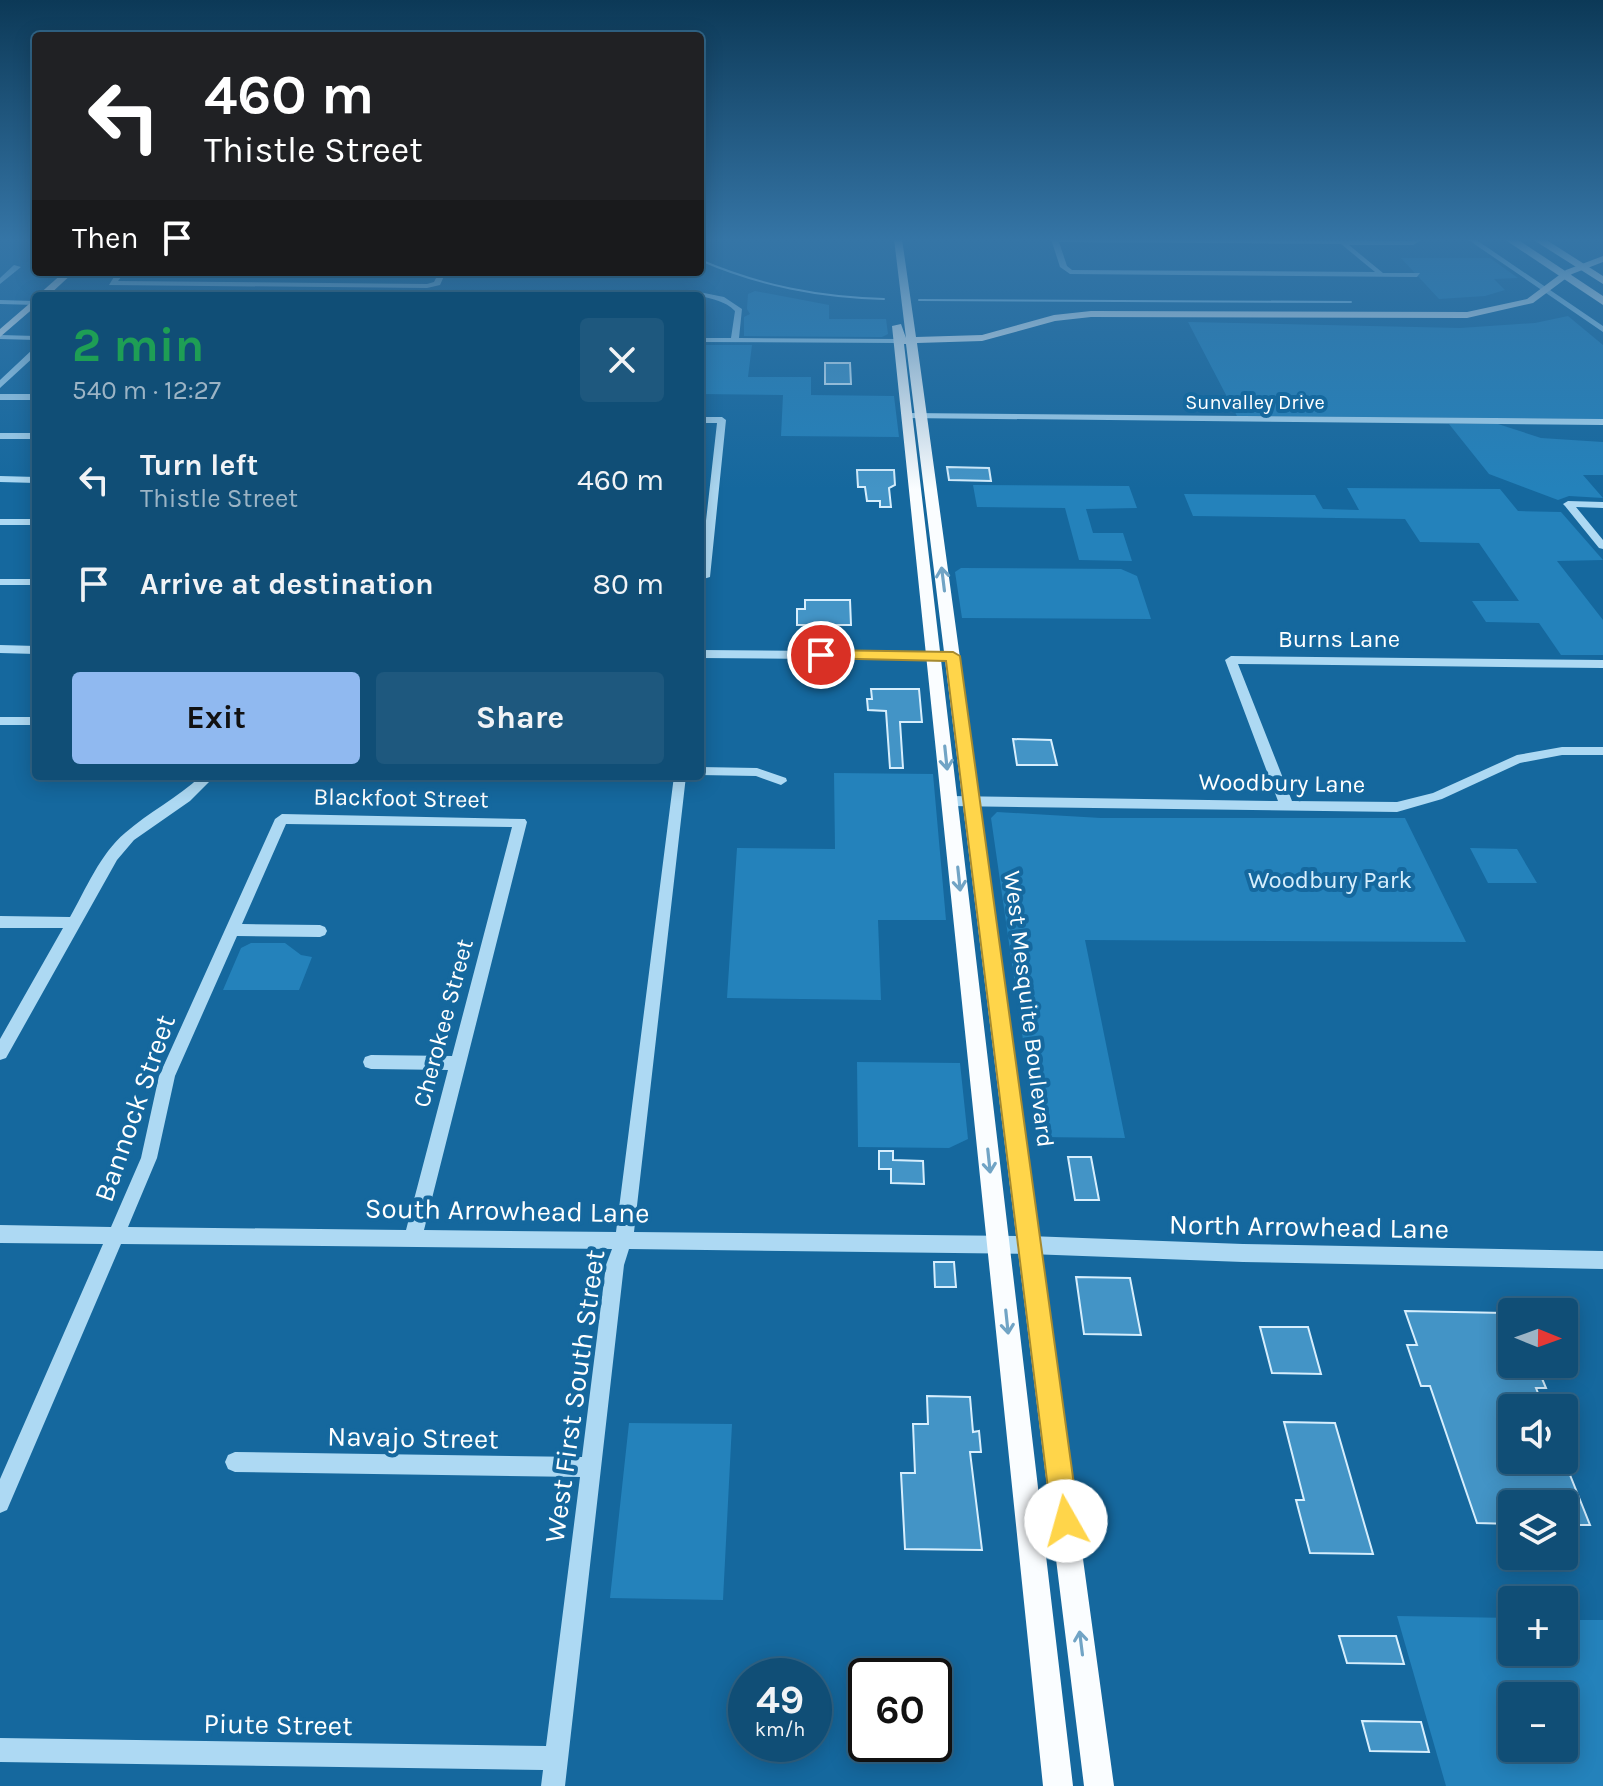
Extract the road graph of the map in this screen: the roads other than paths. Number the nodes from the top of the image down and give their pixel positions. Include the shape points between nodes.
1 (737, 322) edge
2 (898, 322) edge
3 (903, 322) edge
4 (1038, 322) edge
5 (0, 336) edge
6 (32, 338) edge
7 (704, 340) edge
8 (735, 341) junction
9 (905, 341) junction
10 (31, 361) edge
11 (0, 385) edge
12 (0, 397) edge
13 (32, 397) edge
14 (907, 416) junction
15 (922, 416) junction
16 (704, 420) edge
17 (1603, 422) edge
18 (0, 436) edge
19 (32, 436) edge
20 (920, 459) junction
21 (0, 479) edge
22 (32, 480) edge
23 (1603, 505) edge
24 (0, 522) edge
25 (32, 522) edge
26 (1603, 546) edge
27 (704, 561) edge
28 (0, 582) edge
29 (32, 582) edge
30 (0, 649) edge
31 (32, 650) edge
32 (704, 654) edge
33 (934, 656) junction
34 (953, 656) junction
35 (1603, 664) edge
36 (0, 721) edge
37 (32, 721) edge
38 (1603, 751) edge
39 (704, 771) edge
40 (205, 780) edge
41 (680, 780) edge
42 (781, 781) dead end
43 (950, 801) junction
44 (973, 802) junction
45 (1287, 806) junction
46 (282, 819) joint
47 (520, 822) joint
48 (0, 922) edge
49 (74, 923) junction
50 (232, 930) junction
51 (320, 931) dead end
52 (0, 1053) edge
53 (371, 1062) dead end
54 (457, 1063) junction
55 (0, 1234) edge
56 (116, 1235) junction
57 (413, 1237) junction
58 (624, 1239) junction
59 (1014, 1245) junction
60 (1603, 1260) edge
61 (235, 1462) dead end
62 (591, 1467) junction
63 (0, 1503) edge
64 (0, 1750) edge
65 (556, 1758) junction
66 (553, 1786) edge
67 (1058, 1786) edge
68 (1099, 1786) edge

1 - 8 street
2 - 9 main road, West Mesquite Boulevard
3 - 9 main road, West Mesquite Boulevard
4 - 9 main road via 982,338
5 - 6 street
7 - 8 street
8 - 9 street
9 - 14 main road, West Mesquite Boulevard
9 - 15 main road, West Mesquite Boulevard
10 - 11 street
12 - 13 street
14 - 15 street, Sunvalley Drive
14 - 20 main road, West Mesquite Boulevard
15 - 17 street, Sunvalley Drive
15 - 20 main road, West Mesquite Boulevard
16 - 27 street via 722,420
18 - 19 street
20 - 33 main road, West Mesquite Boulevard
34 -> 20 main road, West Mesquite Boulevard
21 - 22 street
23 - 26 street via 1568,504
24 - 25 street
28 - 29 street
30 - 31 street
32 - 33 street
33 - 34 main road
33 -> 43 main road, West Mesquite Boulevard
34 - 44 main road, West Mesquite Boulevard
35 - 45 street, Burns Lane via 1231,660
36 - 37 street
38 - 45 street, Woodbury Lane via 1517,759 1437,796 1397,807
39 - 42 street via 757,772
40 - 49 street via 129,837 112,856
41 - 58 street, West First South Street
43 - 44 street, Woodbury Lane
43 -> 59 main road, West Mesquite Boulevard
44 - 45 street, Woodbury Lane
44 - 59 main road, West Mesquite Boulevard
46 - 47 street, Blackfoot Street
46 - 50 street, Bannock Street
47 - 54 street, Cherokee Street
48 - 49 street
49 - 52 street
50 - 51 street
50 - 56 street, Bannock Street via 167,1076 149,1158
53 - 54 street
54 - 57 street, Cherokee Street
55 - 56 street, South Arrowhead Lane
56 - 57 street, South Arrowhead Lane
56 - 63 street, Bannock Street
57 - 58 street, South Arrowhead Lane
58 - 59 street, South Arrowhead Lane
58 - 62 street, West First South Street via 615,1265
59 - 60 street, North Arrowhead Lane
59 -> 67 main road, West Mesquite Boulevard
68 -> 59 main road, West Mesquite Boulevard
61 - 62 street, Navajo Street
62 - 65 street, West First South Street
64 - 65 street, Piute Street
65 - 66 street, West First South Street

